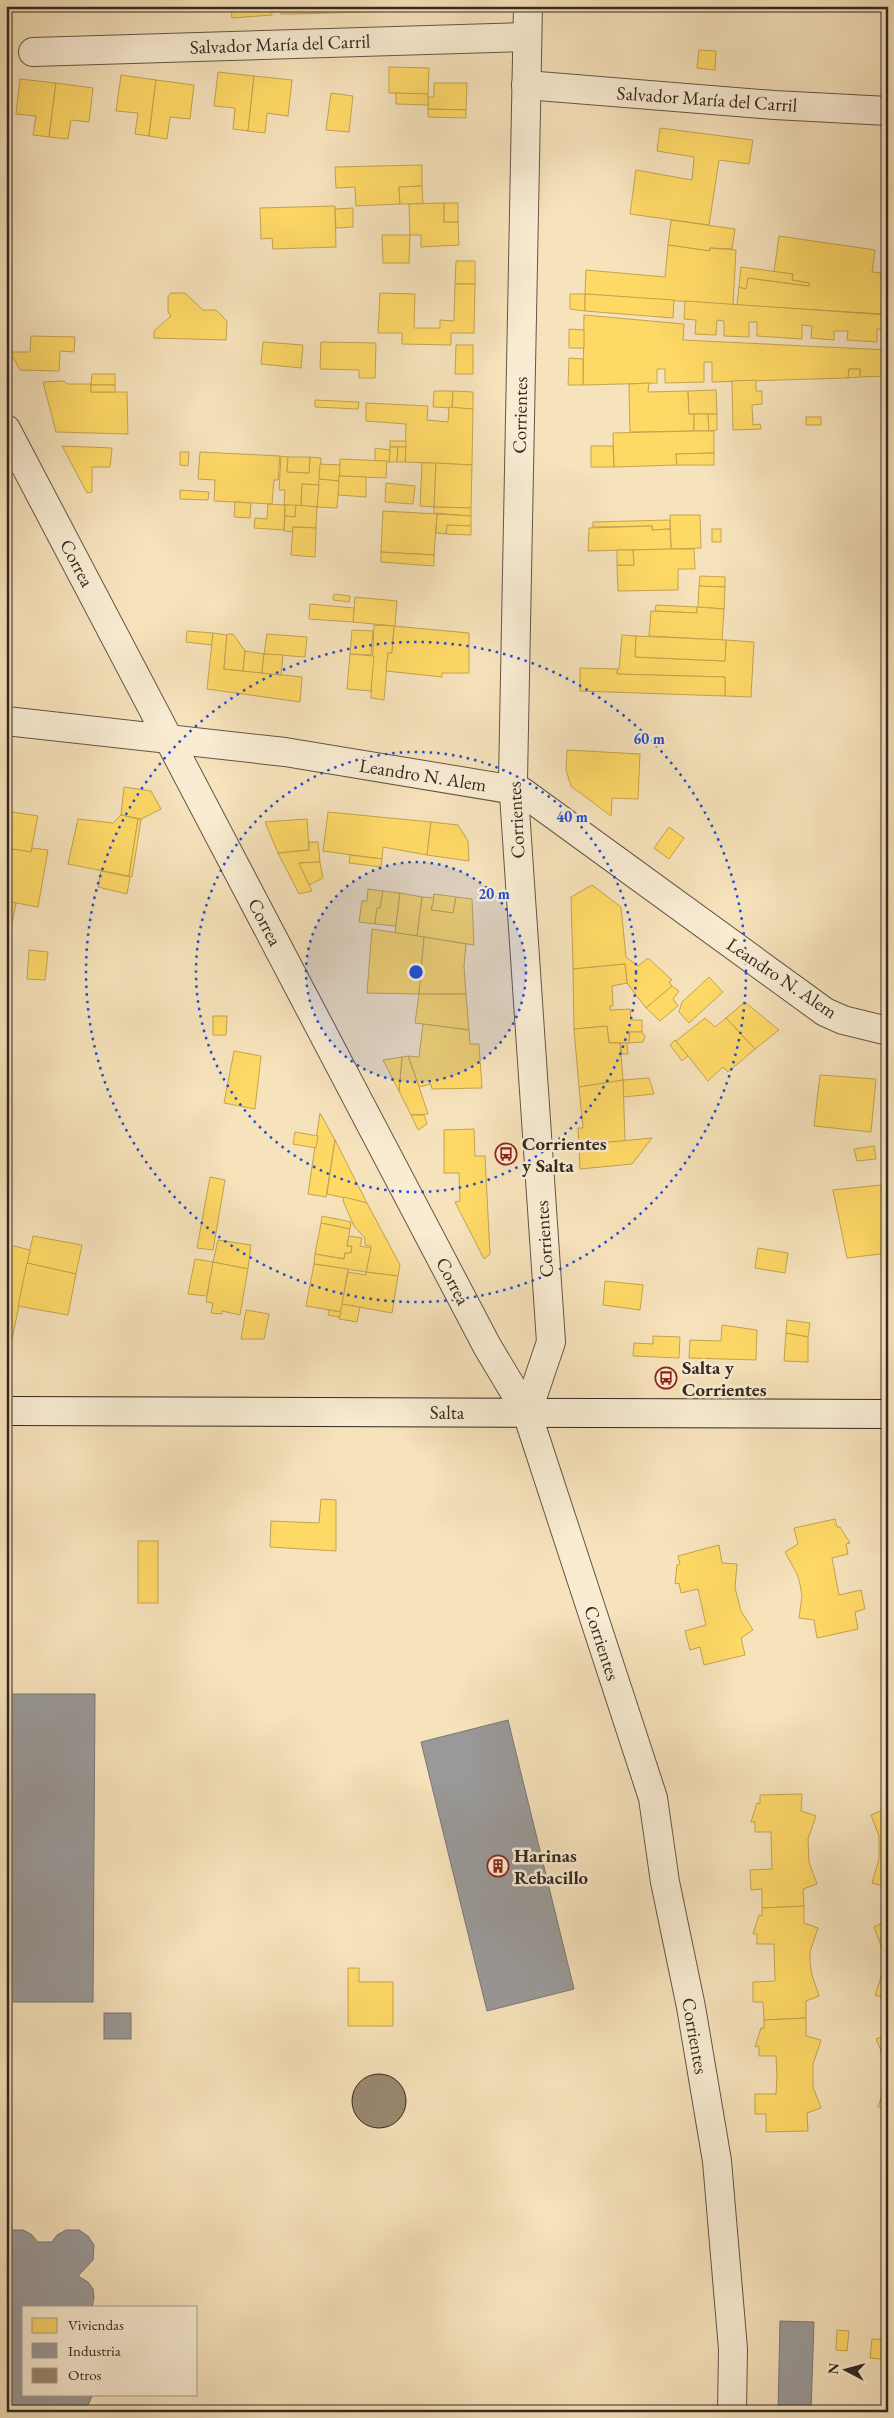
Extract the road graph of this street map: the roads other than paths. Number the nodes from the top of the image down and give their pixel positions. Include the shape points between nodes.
1 (528, 6) edge
2 (527, 37) junction
3 (33, 52) dead end
4 (526, 84) junction
5 (888, 111) edge
6 (6, 429) edge
7 (6, 721) edge
8 (169, 740) junction
9 (514, 790) junction
10 (888, 1031) edge
11 (6, 1411) edge
12 (527, 1413) junction
13 (888, 1414) edge
14 (732, 2412) edge

1 - 2 street, Corrientes
2 - 3 street, Salvador María del Carril
2 - 4 street, Corrientes
4 - 5 street, Salvador María del Carril
4 - 9 street, Corrientes
6 - 8 street, Correa
7 - 8 street, Leandro N. Alem
8 - 9 street, Leandro N. Alem via 285,752
8 - 12 street, Correa via 487,1346
9 - 10 street, Leandro N. Alem via 521,791 825,1012
9 - 12 street, Corrientes via 551,1342
11 - 12 street, Salta
12 - 13 street, Salta
12 - 14 street, Corrientes via 653,1798 665,1882 691,2007 717,2161 733,2349

